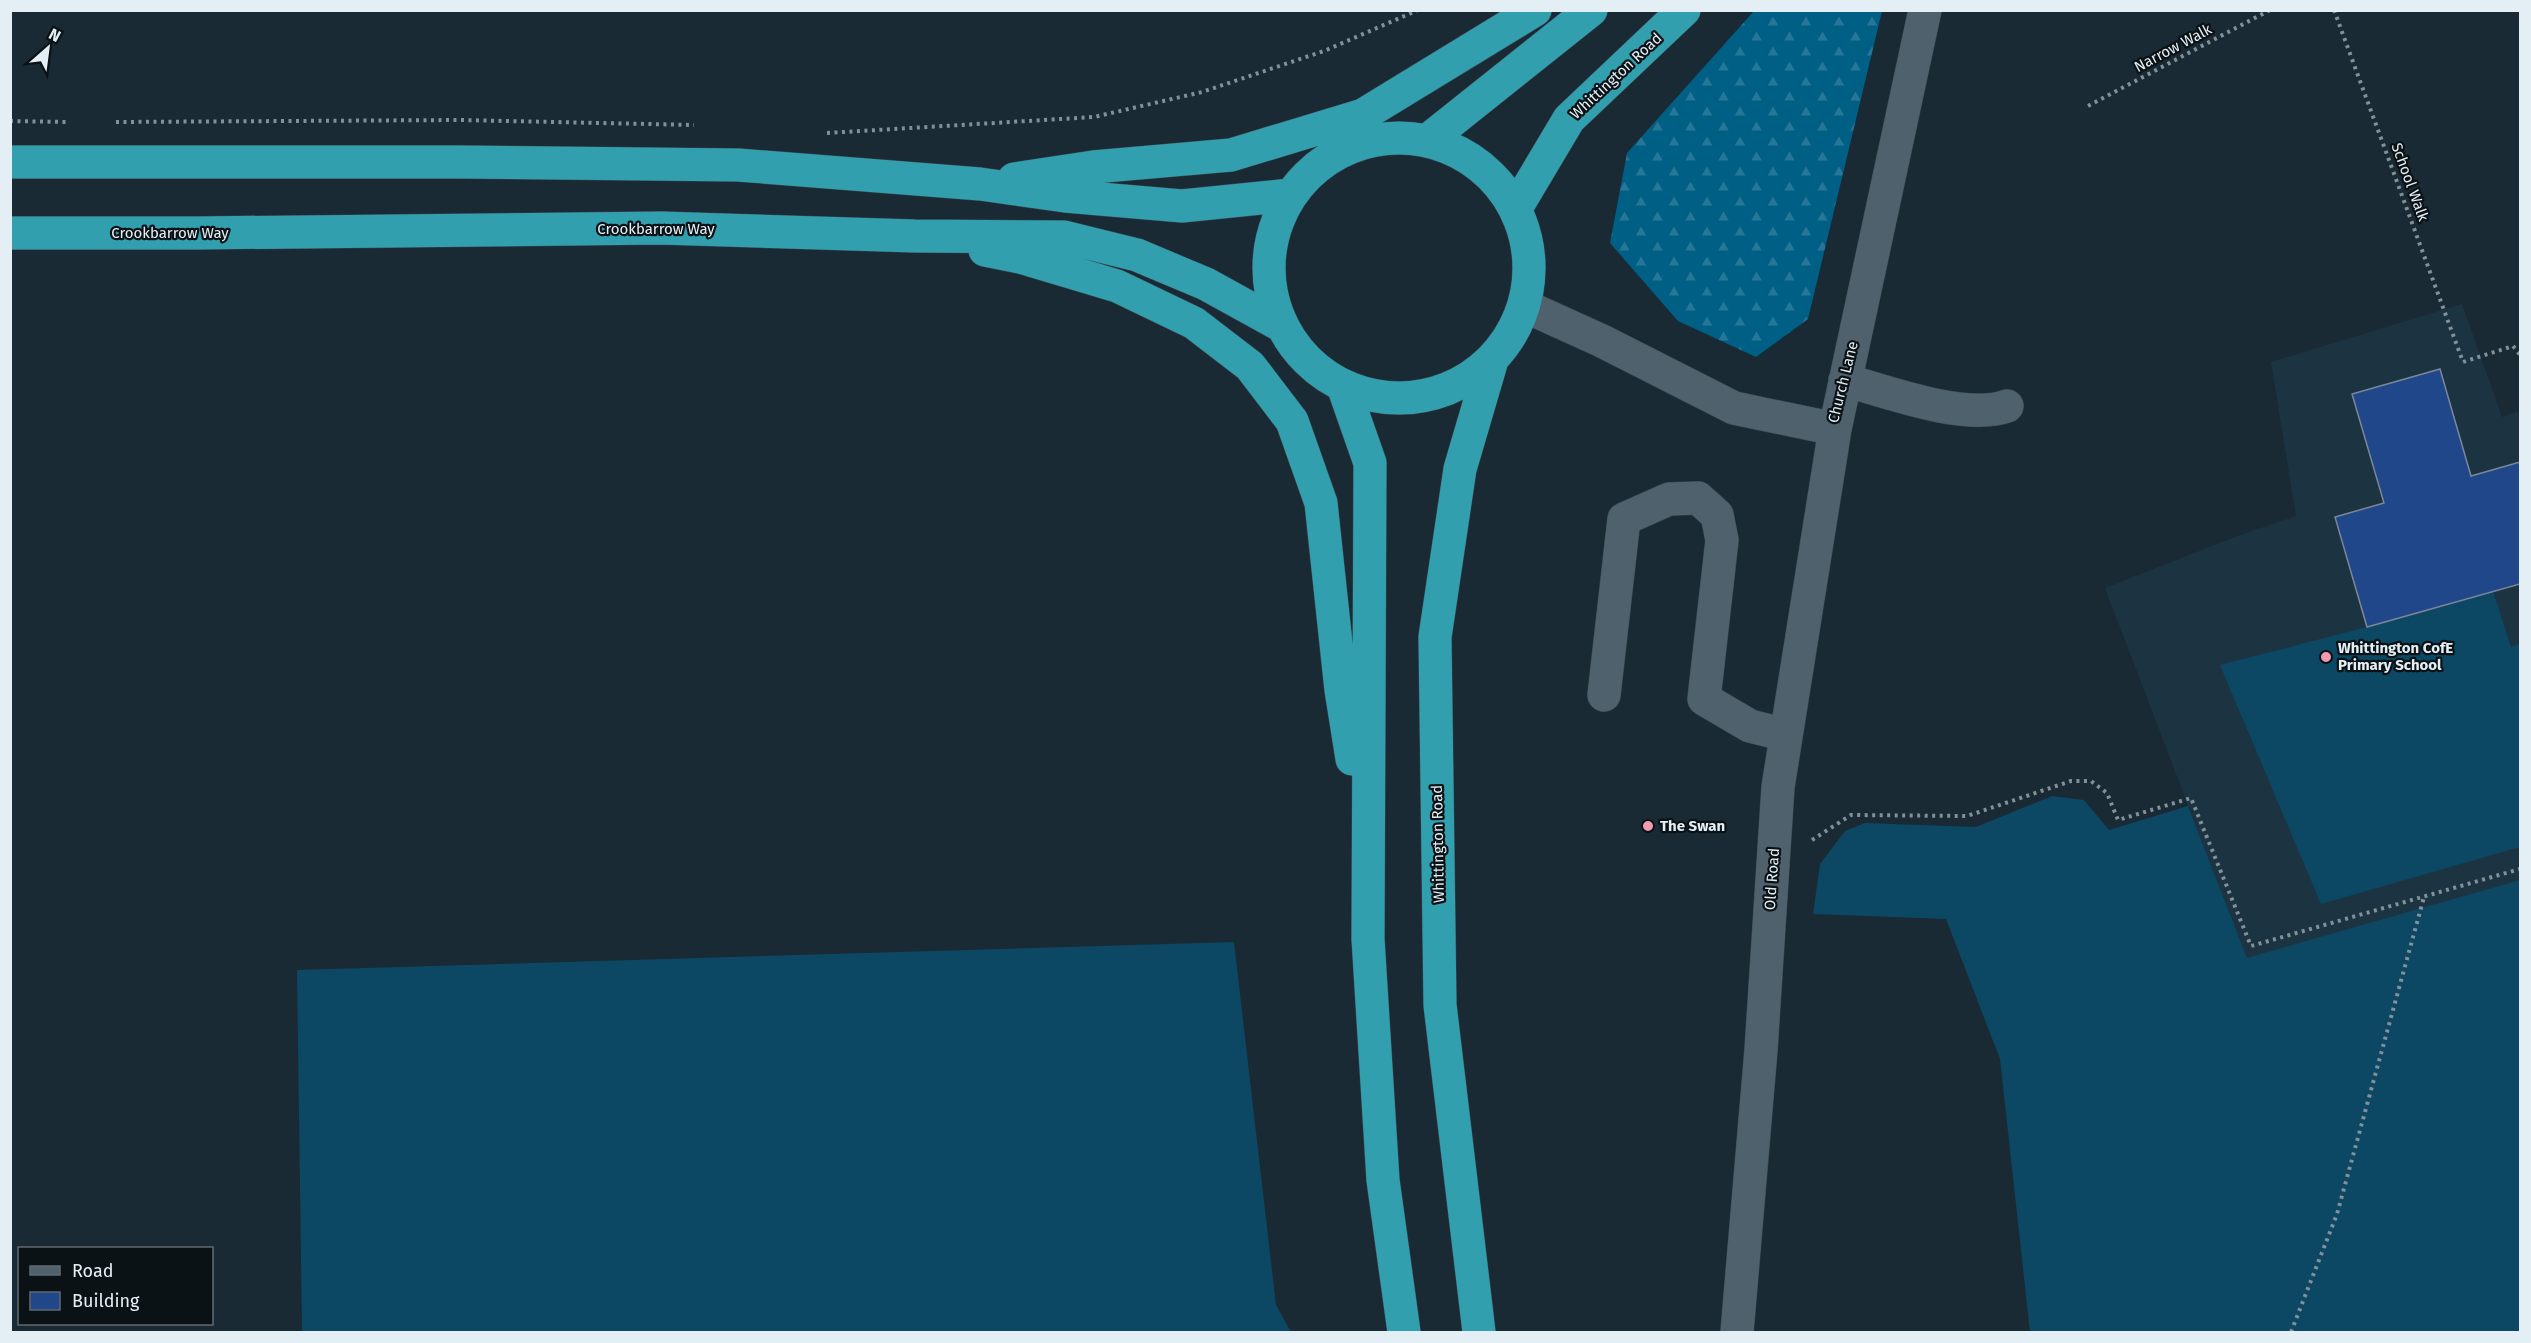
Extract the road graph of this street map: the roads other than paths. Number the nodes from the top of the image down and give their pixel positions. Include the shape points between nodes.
1 (1535, 10) edge
2 (1591, 10) edge
3 (1684, 10) edge
4 (1925, 10) edge
5 (1428, 140) junction
6 (10, 162) edge
7 (980, 184) junction
8 (1290, 195) junction
9 (1516, 208) junction
10 (10, 232) edge
11 (915, 236) junction
12 (1525, 306) junction
13 (1282, 326) junction
14 (1492, 360) junction
15 (1845, 380) junction
16 (1343, 386) junction
17 (2007, 406) dead end
18 (1835, 429) junction
19 (1604, 695) dead end
20 (1786, 735) junction
21 (1366, 850) junction
22 (1404, 1332) edge
23 (1479, 1332) edge
24 (1737, 1332) edge

1 - 7 highway via 1364,115 1231,155 1093,167
2 - 5 highway
3 - 9 highway, Whittington Road via 1569,119
4 - 15 street, Church Lane
5 - 8 highway via 1396,137 1349,147 1308,174
5 - 9 highway via 1481,165
6 - 7 highway via 738,165
7 - 8 highway via 1182,206
8 - 13 highway via 1271,241 1269,283
9 - 12 highway via 1527,236 1530,264
10 - 11 highway, Crookbarrow Way via 661,228
11 - 13 highway, Crookbarrow Way via 1064,237 1137,255 1206,284
11 - 21 highway via 1020,257 1117,286 1194,323 1250,366 1292,421 1320,503 1341,690
12 - 14 highway
12 - 18 street, Church Lane via 1734,408
13 - 16 highway via 1316,369
14 - 16 highway via 1458,385 1418,397 1384,398
14 - 23 highway, Whittington Road via 1460,469 1435,637 1440,1005
15 - 17 street via 1910,399 1967,409 1993,411
15 - 18 street, Church Lane
16 - 21 highway via 1370,463
18 - 20 street, Old Road
19 - 20 street via 1624,519 1669,500 1698,498 1717,515 1722,540 1704,699 1750,726
20 - 24 street, Old Road via 1778,787
21 - 22 highway via 1383,1180

